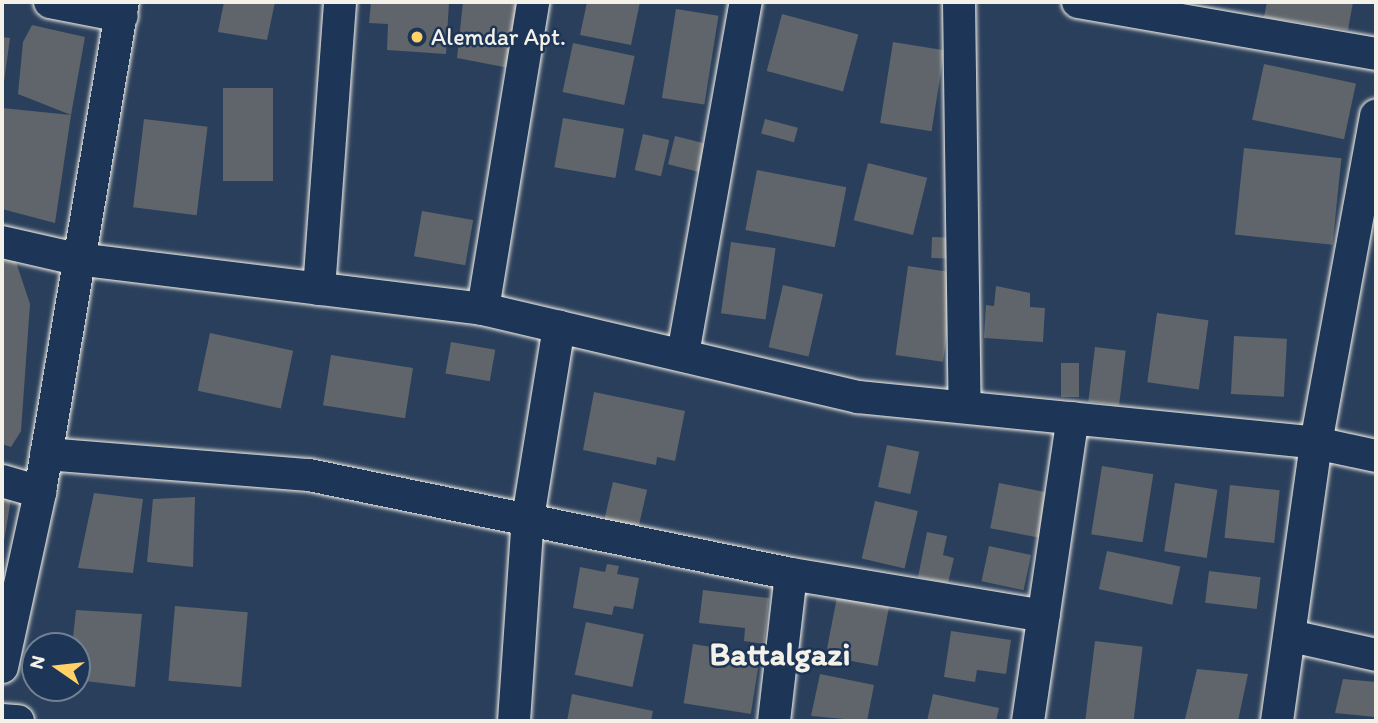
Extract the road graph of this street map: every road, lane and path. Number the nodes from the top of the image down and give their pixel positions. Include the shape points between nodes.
1 (50, 2) edge
2 (340, 2) edge
3 (533, 2) edge
4 (746, 2) edge
5 (958, 2) edge
6 (1078, 2) edge
7 (123, 9) edge
8 (1376, 54) edge
9 (1376, 115) edge
10 (2, 242) edge
11 (77, 259) junction
12 (319, 289) junction
13 (483, 309) junction
14 (559, 326) junction
15 (683, 354) junction
16 (965, 407) junction
17 (1073, 418) junction
18 (1316, 443) junction
19 (46, 454) junction
20 (1376, 456) edge
21 (2, 481) edge
22 (40, 492) junction
23 (528, 518) junction
24 (790, 574) junction
25 (1044, 617) junction
26 (1291, 636) junction
27 (1376, 655) edge
28 (2, 667) edge
29 (2, 720) edge
30 (18, 721) edge
31 (513, 721) edge
32 (774, 721) edge
33 (1028, 721) edge
34 (1277, 721) edge

1 - 7 street
2 - 12 street
3 - 13 street
4 - 15 street
5 - 16 street
6 - 8 street
7 - 11 street
9 - 18 street
10 - 11 street
11 - 12 street
11 - 19 street
12 - 13 street
13 - 14 street
14 - 15 street
14 - 23 street
15 - 16 street via 858,397
16 - 17 street
17 - 18 street
17 - 25 street
18 - 20 street
18 - 26 street
19 - 22 street
19 - 23 street via 309,475
21 - 22 street
22 - 28 street
23 - 24 street
23 - 31 street
24 - 25 street
24 - 32 street
25 - 33 street
26 - 27 street
26 - 34 street
29 - 30 street

